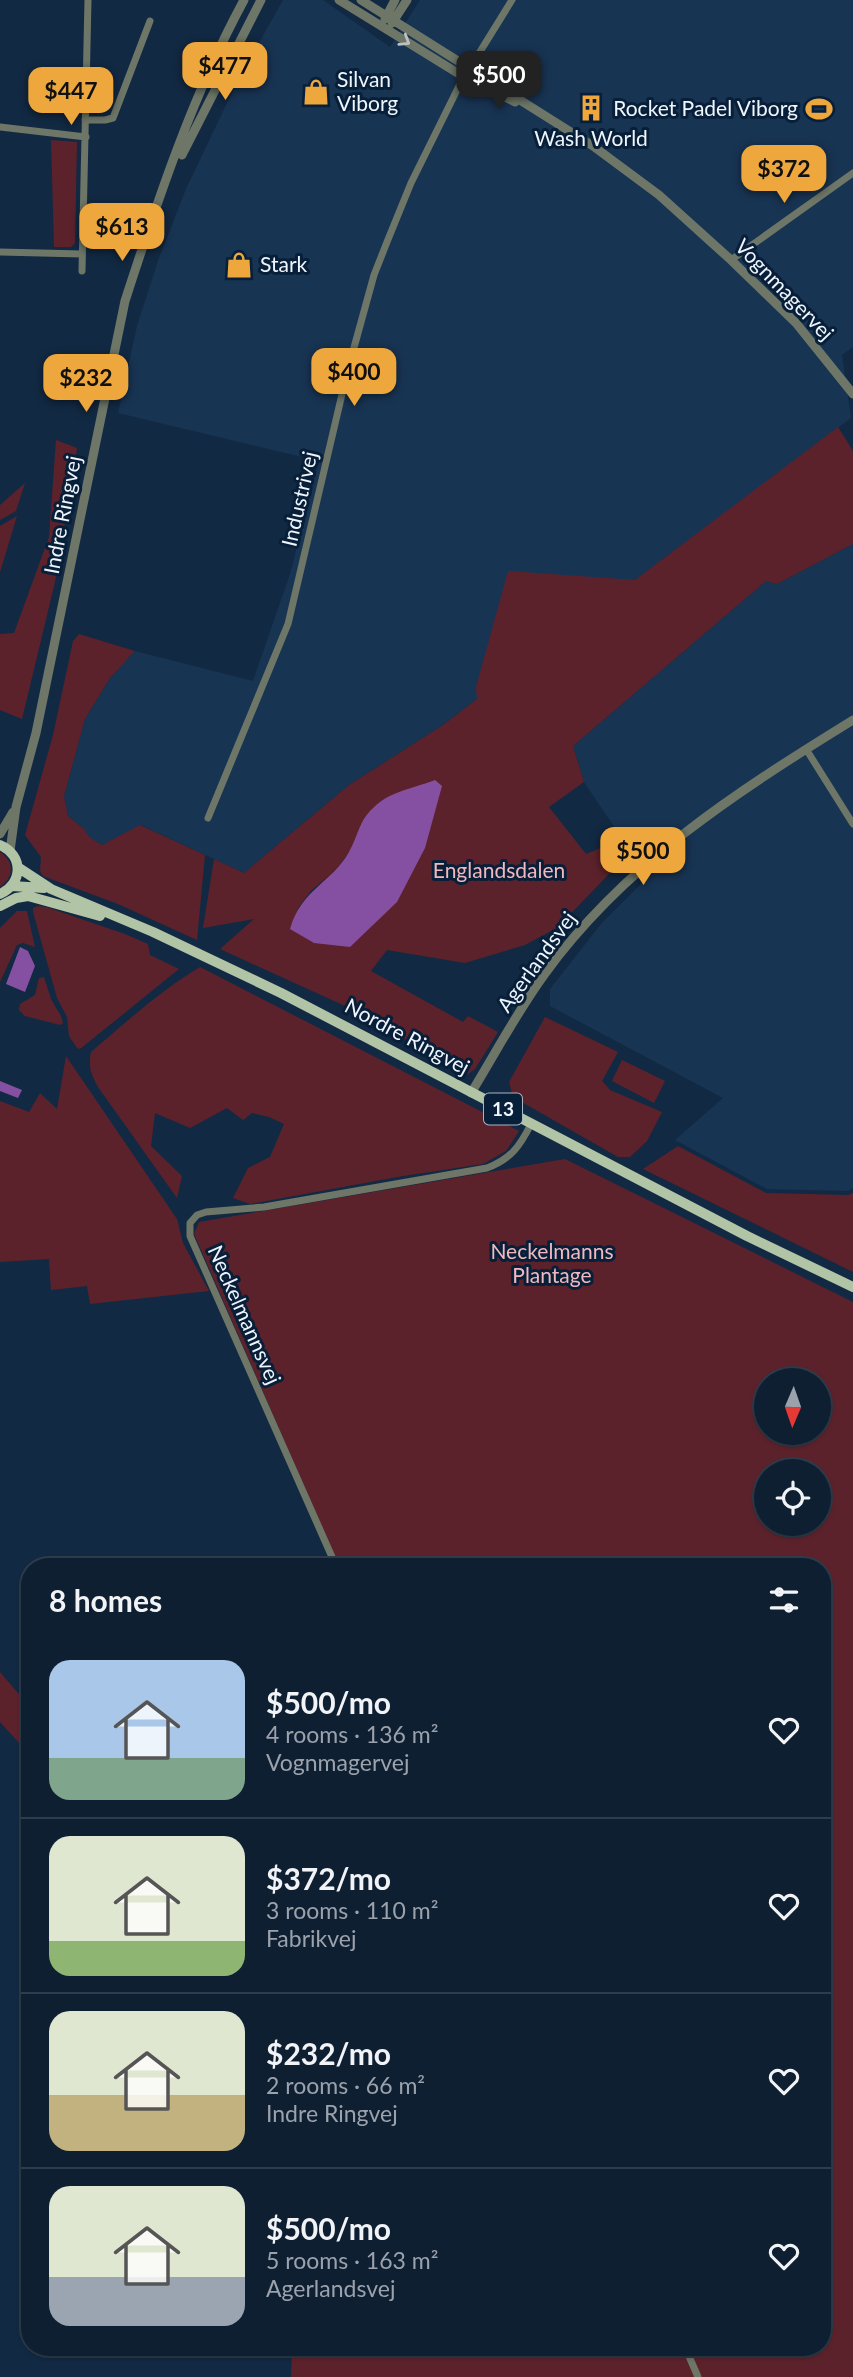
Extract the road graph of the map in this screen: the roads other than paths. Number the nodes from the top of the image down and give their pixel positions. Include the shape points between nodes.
1 (88, 0) edge
2 (244, 0) edge
3 (261, 0) edge
4 (339, 0) edge
5 (361, 0) edge
6 (395, 0) edge
7 (407, 0) edge
8 (512, 0) edge
9 (386, 16) junction
10 (150, 21) dead end
11 (395, 21) junction
12 (384, 28) junction
13 (470, 67) junction
14 (464, 77) junction
15 (548, 119) junction
16 (85, 120) junction
17 (0, 127) edge
18 (86, 137) junction
19 (853, 173) edge
20 (163, 191) junction
21 (0, 252) edge
22 (82, 254) junction
23 (731, 260) junction
24 (82, 271) dead end
25 (853, 394) edge
26 (853, 720) edge
27 (806, 749) junction
28 (16, 807) junction
29 (208, 818) dead end
30 (853, 824) edge
31 (0, 834) edge
32 (5, 848) edge
33 (19, 869) junction
34 (12, 886) junction
35 (51, 889) junction
36 (0, 894) edge
37 (0, 906) edge
38 (153, 932) junction
39 (471, 1093) junction
40 (531, 1124) junction
41 (853, 1287) edge
42 (332, 1558) edge
43 (689, 2356) edge
44 (698, 2377) edge

1 - 16 street
2 - 20 street, Indre Ringvej via 210,68
3 - 20 street, Indre Ringvej
4 - 12 street, Vognmagervej
5 - 9 street, Vognmagervej
6 - 9 street
7 - 11 street
8 - 13 street, Industrivej
9 - 11 street, Vognmagervej
9 - 12 street
10 - 16 street via 113,118
11 - 12 street
11 - 13 street, Vognmagervej
12 -> 14 street, Vognmagervej
13 - 14 street, Industrivej
13 - 15 street, Vognmagervej
14 - 15 street, Vognmagervej
14 - 29 street, Industrivej via 411,183 374,275 288,624
15 - 23 street, Vognmagervej via 659,195
16 - 18 street
17 - 18 street
18 - 22 street
19 - 23 street
20 - 28 street, Indre Ringvej via 115,345
21 - 22 street
22 - 24 street
23 - 25 street, Vognmagervej via 796,323
26 - 27 street, Agerlandsvej
27 - 30 street
27 - 39 street, Agerlandsvej via 680,836 589,920 544,975
28 - 31 street, Indre Ringvej
28 - 32 street, Indre Ringvej
32 - 33 main road
33 - 34 main road
33 - 35 main road, Nordre Ringvej / 13
34 - 35 main road, Nordre Ringvej
34 - 36 main road
35 - 38 main road, Nordre Ringvej / 13
37 - 38 main road, 13 via 16,898 38,897
38 - 39 main road, Nordre Ringvej / 13
39 - 40 main road, Nordre Ringvej / 13
40 - 41 main road, Nordre Ringvej / 13
40 - 42 street, Neckelmannsvej via 512,1155 487,1168 264,1207 206,1212 190,1223 190,1236
43 - 44 street

